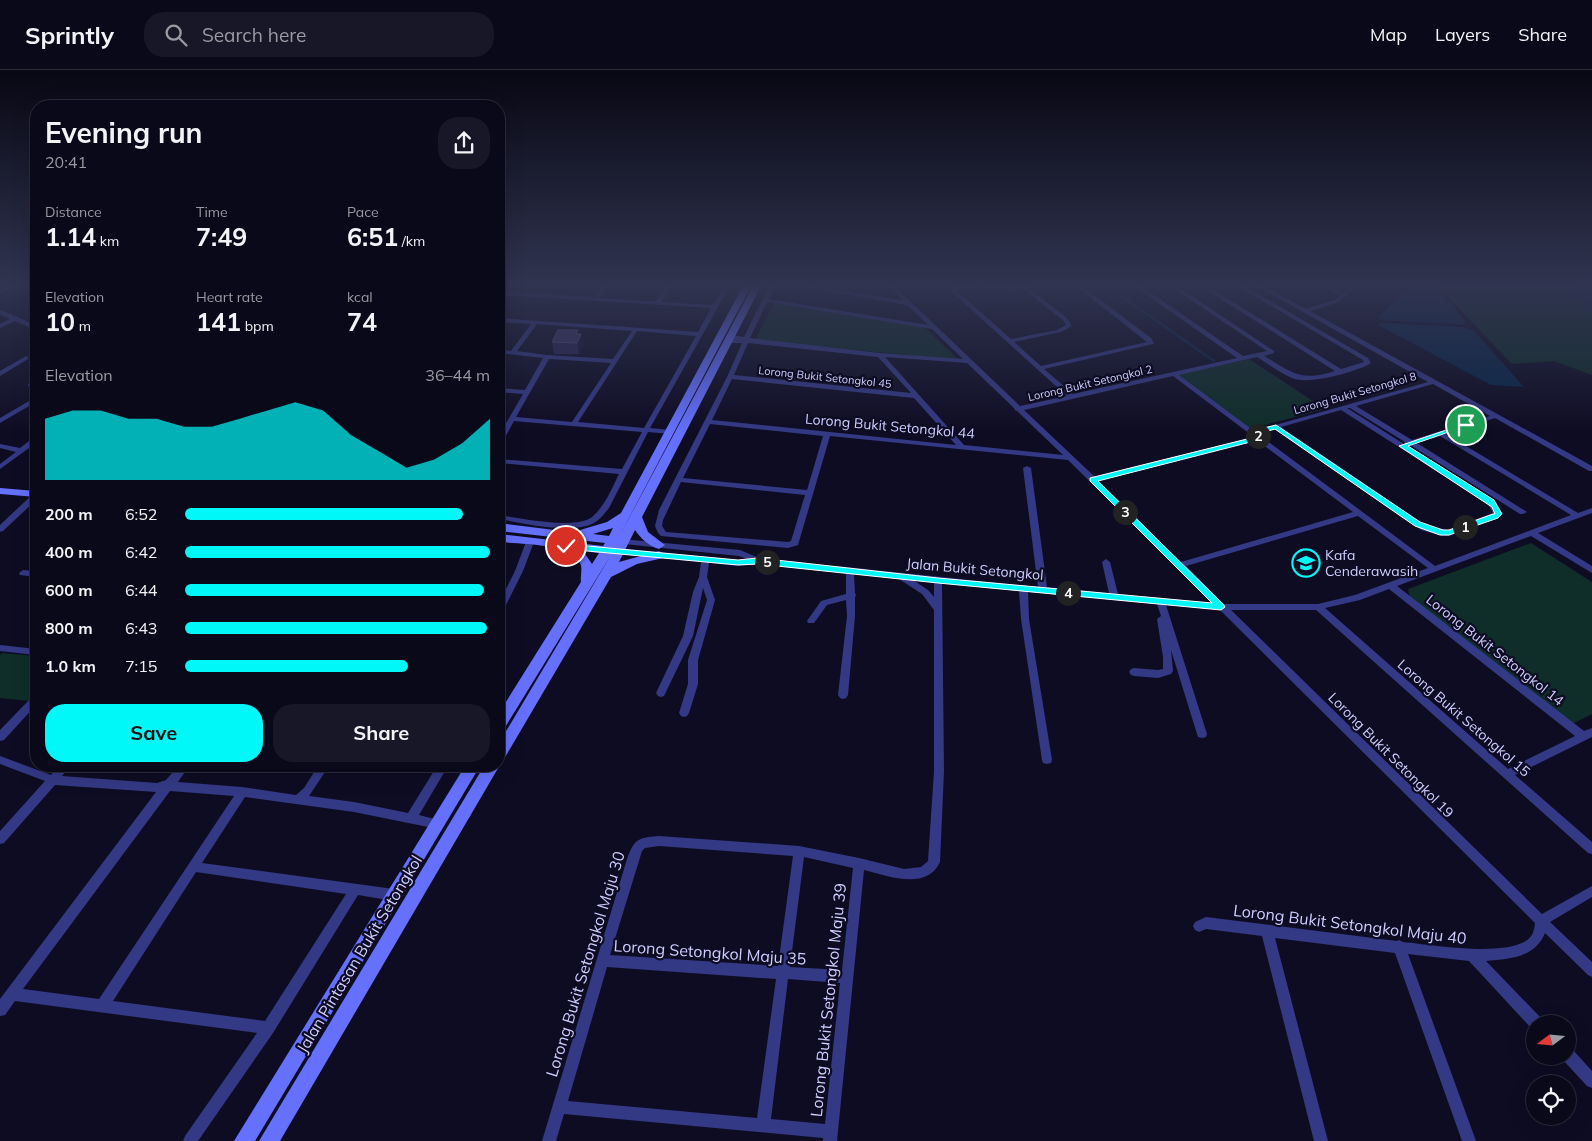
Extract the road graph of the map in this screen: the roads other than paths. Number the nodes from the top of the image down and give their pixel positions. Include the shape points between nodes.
1 (527, 334) edge
2 (633, 334) edge
3 (700, 334) edge
4 (720, 334) edge
5 (733, 334) edge
6 (749, 334) edge
7 (940, 334) edge
8 (1002, 334) edge
9 (1044, 334) edge
10 (1142, 334) edge
11 (1207, 334) edge
12 (1245, 334) edge
13 (1280, 334) edge
14 (1323, 334) edge
15 (1346, 334) edge
16 (731, 339) junction
17 (746, 340) junction
18 (1010, 341) junction
19 (1370, 347) junction
20 (505, 351) edge
21 (1352, 351) junction
22 (513, 352) junction
23 (880, 355) junction
24 (1258, 355) junction
25 (547, 357) junction
26 (26, 358) dead end
27 (1243, 359) junction
28 (615, 361) junction
29 (969, 361) junction
30 (1040, 368) junction
31 (1339, 371) junction
32 (0, 374) edge
33 (1174, 374) junction
34 (730, 377) junction
35 (1434, 382) junction
36 (505, 390) edge
37 (527, 392) junction
38 (918, 396) junction
39 (1072, 397) junction
40 (30, 403) edge
41 (1350, 405) junction
42 (1342, 408) junction
43 (1018, 409) junction
44 (1496, 416) junction
45 (512, 419) junction
46 (0, 421) edge
47 (707, 422) junction
48 (574, 424) junction
49 (1276, 427) junction
50 (505, 430) edge
51 (649, 430) junction
52 (666, 432) junction
53 (826, 433) junction
54 (1440, 433) junction
55 (1256, 435) junction
56 (1411, 443) junction
57 (30, 445) edge
58 (0, 446) edge
59 (961, 446) junction
60 (1402, 446) junction
61 (22, 451) junction
62 (1070, 458) junction
63 (505, 462) edge
64 (0, 467) edge
65 (1027, 468) dead end
66 (1592, 469) edge
67 (625, 472) junction
68 (679, 480) junction
69 (1093, 480) junction
70 (0, 491) edge
71 (809, 493) junction
72 (30, 494) edge
73 (609, 500) joint
74 (30, 501) edge
75 (1592, 510) edge
76 (1523, 512) dead end
77 (1359, 513) junction
78 (625, 514) junction
79 (1578, 516) junction
80 (505, 518) edge
81 (637, 518) junction
82 (505, 528) edge
83 (0, 529) edge
84 (1532, 533) junction
85 (572, 534) junction
86 (505, 539) edge
87 (530, 542) junction
88 (661, 545) junction
89 (566, 546) junction
90 (615, 546) junction
91 (705, 560) junction
92 (758, 561) junction
93 (1106, 562) dead end
94 (1180, 565) junction
95 (1434, 569) junction
96 (1592, 570) edge
97 (850, 571) junction
98 (23, 572) dead end
99 (30, 573) edge
100 (606, 575) junction
101 (901, 576) junction
102 (703, 577) junction
103 (938, 580) junction
104 (965, 583) junction
105 (1391, 586) junction
106 (583, 587) junction
107 (1023, 588) junction
108 (1043, 590) junction
109 (938, 594) junction
110 (852, 595) junction
111 (1114, 597) junction
112 (505, 599) edge
113 (1162, 606) junction
114 (1221, 607) junction
115 (1318, 607) junction
116 (938, 609) junction
117 (811, 621) dead end
118 (0, 648) edge
119 (30, 651) edge
120 (1134, 672) dead end
121 (661, 693) dead end
122 (843, 695) dead end
123 (30, 705) edge
124 (684, 713) dead end
125 (505, 715) edge
126 (1202, 734) dead end
127 (1587, 734) edge
128 (0, 737) edge
129 (505, 745) edge
130 (0, 760) edge
131 (1047, 760) dead end
132 (30, 771) edge
133 (32, 772) edge
134 (60, 772) edge
135 (180, 772) edge
136 (320, 772) edge
137 (439, 772) edge
138 (469, 772) edge
139 (488, 772) edge
140 (1507, 774) junction
141 (53, 780) junction
142 (167, 786) junction
143 (242, 792) junction
144 (299, 799) junction
145 (411, 818) junction
146 (438, 824) junction
147 (0, 839) edge
148 (1592, 849) edge
149 (799, 851) junction
150 (859, 863) junction
151 (194, 867) junction
152 (356, 889) junction
153 (1592, 891) edge
154 (394, 895) junction
155 (1541, 922) junction
156 (1199, 926) dead end
157 (1267, 930) junction
158 (1399, 946) junction
159 (1472, 955) junction
160 (602, 961) junction
161 (1592, 972) edge
162 (783, 973) junction
163 (846, 977) junction
164 (12, 994) junction
165 (102, 1006) junction
166 (0, 1010) edge
167 (1529, 1015) edge
168 (268, 1028) junction
169 (1576, 1064) edge
170 (1592, 1081) edge
171 (559, 1107) junction
172 (763, 1126) junction
173 (830, 1137) edge
174 (190, 1141) edge
175 (244, 1141) edge
176 (269, 1141) edge
177 (548, 1141) edge
178 (1321, 1141) edge
179 (1469, 1141) edge

1 - 22 street
2 - 28 street
3 - 51 street
4 - 52 main road
5 - 16 main road
6 - 17 street
7 - 29 street, Lorong Bukit Setongkol 19
8 - 18 street
9 - 18 street
10 - 30 street via 1151,343
11 - 27 street
12 - 24 street via 1272,352
13 - 31 street
14 - 21 street
15 - 19 street
16 - 17 street
16 - 81 main road
17 - 23 street
17 - 34 street
18 - 30 street
19 - 21 street
19 - 35 street
20 - 22 street
21 - 31 street via 1368,363
22 - 25 street
23 - 29 street
23 - 38 street
24 - 27 street, Lorong Bukit Setongkol 2
24 - 31 street via 1301,378
25 - 28 street
25 - 37 street
26 - 32 street
27 - 33 street, Lorong Bukit Setongkol 2
28 - 48 street
29 - 43 street, Lorong Bukit Setongkol 19
30 - 39 street
33 - 39 street, Lorong Bukit Setongkol 2
33 - 55 street
34 - 38 street, Lorong Bukit Setongkol 45
34 - 47 street
35 - 41 street, Lorong Bukit Setongkol 8
35 - 44 street
36 - 37 street
37 - 45 street
38 - 59 street
39 - 43 street, Lorong Bukit Setongkol 2
40 - 46 street
41 - 42 street, Lorong Bukit Setongkol 8
41 - 56 street
42 - 49 street, Lorong Bukit Setongkol 8
42 - 60 street
43 - 62 street, Lorong Bukit Setongkol 19
44 - 54 street
44 - 66 street
45 - 48 street
45 - 50 street
47 - 53 street, Lorong Bukit Setongkol 44
47 - 68 street
48 - 51 street
49 - 55 street, Lorong Bukit Setongkol 8
49 - 60 street via 1417,524 1449,533 1498,514 1491,502
51 - 52 street
51 - 67 street
52 - 78 main road
53 - 59 street, Lorong Bukit Setongkol 44
53 - 71 street
54 - 56 street
54 - 79 street
55 - 69 street, Lorong Bukit Setongkol 8
55 - 77 street
56 - 60 street
56 - 76 street
57 - 61 street
58 - 61 street
59 - 62 street, Lorong Bukit Setongkol 44
61 - 64 street
62 - 69 street, Lorong Bukit Setongkol 19
63 - 67 street
65 - 108 street
67 - 73 street
68 - 71 street
68 - 88 street via 662,510 658,527
69 - 94 street, Lorong Bukit Setongkol 19
70 - 72 main road
71 - 88 street via 795,543
73 - 80 street via 596,518 586,523 571,525
74 - 83 street
75 - 79 street, Jalan Bukit Setongkol
77 - 94 street
77 - 95 street
78 - 85 main road via 611,525 592,532
78 - 90 main road
79 - 84 street, Jalan Bukit Setongkol
81 - 88 main road via 645,536
81 - 90 main road
82 - 85 main road, Jalan Bukit Setongkol
84 - 95 street, Jalan Bukit Setongkol
84 - 96 street
85 - 90 main road, Jalan Bukit Setongkol
86 - 87 main road, Jalan Bukit Setongkol
87 - 89 main road, Jalan Bukit Setongkol
87 - 112 street
88 - 90 street, Jalan Bukit Setongkol
88 - 91 street, Jalan Bukit Setongkol
88 - 92 street, Jalan Bukit Setongkol via 740,553
88 - 100 main road
89 - 90 main road, Jalan Bukit Setongkol
89 - 106 main road via 586,563 588,574
90 - 100 main road
90 - 106 main road
91 - 92 street, Jalan Bukit Setongkol
91 - 102 street
92 - 97 street, Jalan Bukit Setongkol
93 - 111 street
94 - 114 street, Lorong Bukit Setongkol 19
95 - 105 street, Jalan Bukit Setongkol
97 - 101 street, Jalan Bukit Setongkol
97 - 110 street
98 - 99 street
100 - 129 main road
101 - 103 street, Jalan Bukit Setongkol
101 - 116 street via 925,592
102 - 121 street via 688,636
102 - 124 street via 711,600 693,660 693,684
103 - 104 street, Jalan Bukit Setongkol
103 - 109 street
104 - 107 street, Jalan Bukit Setongkol
104 - 109 street
105 - 115 street, Jalan Bukit Setongkol
105 - 127 street, Lorong Bukit Setongkol 14
106 - 125 main road
107 - 108 street, Jalan Bukit Setongkol
107 - 131 street
108 - 111 street, Jalan Bukit Setongkol
109 - 116 street
110 - 117 street via 824,603
110 - 122 street
111 - 113 street, Jalan Bukit Setongkol
113 - 114 street, Jalan Bukit Setongkol
113 - 120 street via 1160,616 1168,672
113 - 126 street
114 - 115 street, Jalan Bukit Setongkol
114 - 155 street, Lorong Bukit Setongkol 19
115 - 140 street, Lorong Bukit Setongkol 15
116 - 150 street, Lorong Bukit Setongkol Maju 30 via 939,771 934,862 925,872 904,874
118 - 119 street
123 - 128 street
127 - 140 street
130 - 132 street
133 - 141 street
134 - 141 street
135 - 142 street
136 - 144 street
137 - 145 street
138 - 146 main road, Jalan Pintasan Bukit Setongkol
139 - 176 main road, Jalan Pintasan Bukit Setongkol
140 - 148 street, Lorong Bukit Setongkol 15
141 - 142 street via 110,786
141 - 147 street
142 - 143 street
142 - 164 street
143 - 144 street
143 - 151 street
144 - 145 street
145 - 146 street
146 - 154 main road, Jalan Pintasan Bukit Setongkol
149 - 150 street, Lorong Bukit Setongkol Maju 30
149 - 160 street, Lorong Bukit Setongkol Maju 30 via 659,841 642,843 632,859
149 - 162 street
150 - 163 street, Lorong Bukit Setongkol Maju 39
151 - 152 street
151 - 165 street
152 - 154 street
152 - 168 street
153 - 155 street
154 - 175 main road, Jalan Pintasan Bukit Setongkol
155 - 159 street, Lorong Bukit Setongkol Maju 40 via 1534,942 1527,946 1507,952
155 - 161 street, Lorong Bukit Setongkol 19
156 - 157 street, Lorong Bukit Setongkol Maju 40 via 1206,923
157 - 158 street, Lorong Bukit Setongkol Maju 40
157 - 178 street
158 - 159 street, Lorong Bukit Setongkol Maju 40
158 - 179 street
159 - 167 street
160 - 162 street, Lorong Setongkol Maju 35
160 - 171 street, Lorong Bukit Setongkol Maju 30
162 - 163 street, Lorong Setongkol Maju 35
162 - 172 street
163 - 173 street, Lorong Bukit Setongkol Maju 39
164 - 165 street
164 - 166 street
165 - 168 street
168 - 174 street
169 - 170 street
171 - 172 street
171 - 177 street, Lorong Bukit Setongkol Maju 30
172 - 173 street

